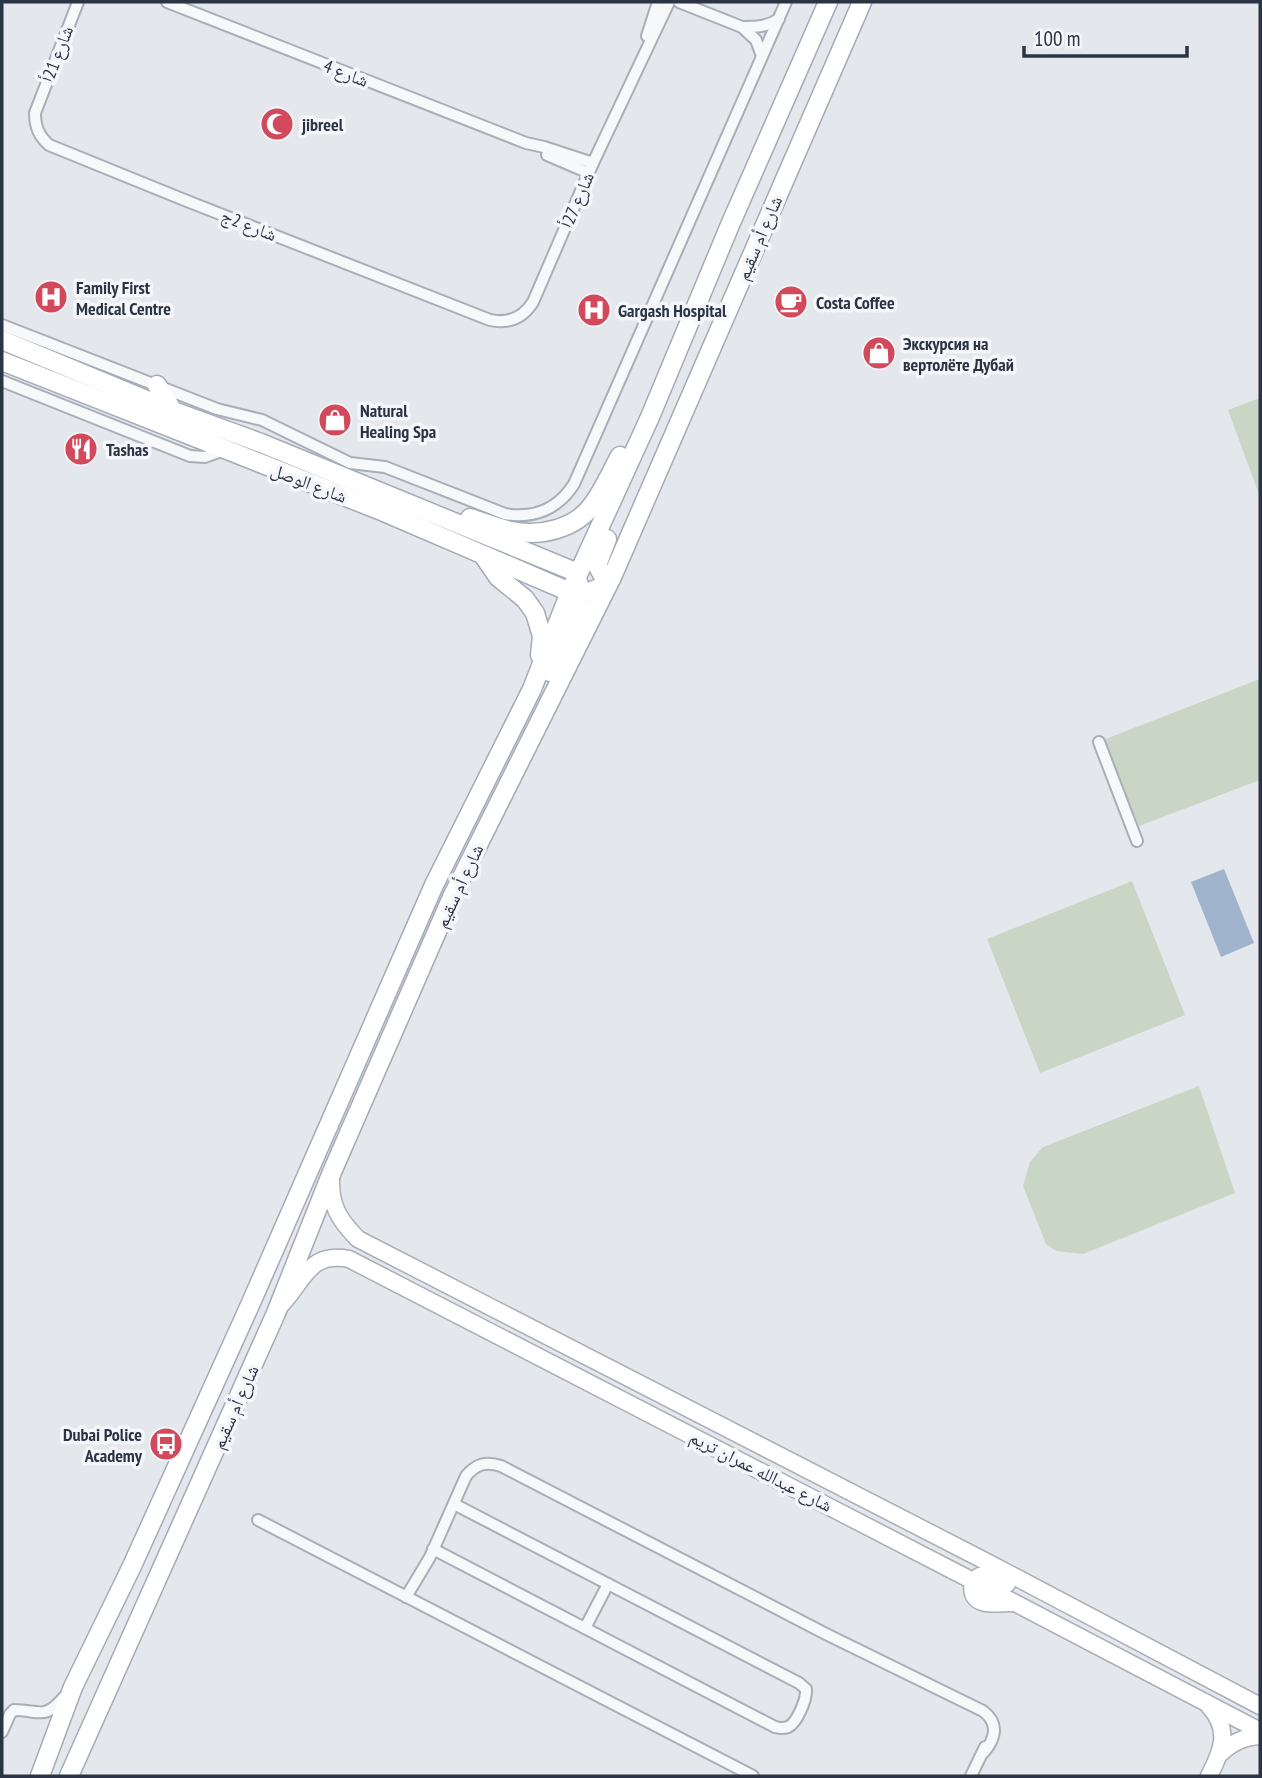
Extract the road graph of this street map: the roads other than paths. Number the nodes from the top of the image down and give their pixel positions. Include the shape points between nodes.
1 (78, 2) edge
2 (167, 2) edge
3 (658, 2) edge
4 (669, 2) edge
5 (679, 2) edge
6 (786, 2) edge
7 (828, 2) edge
8 (862, 2) edge
9 (779, 19) junction
10 (742, 27) junction
11 (644, 52) junction
12 (762, 56) junction
13 (37, 106) joint
14 (591, 168) junction
15 (490, 320) joint
16 (2, 325) edge
17 (2, 340) edge
18 (2, 361) edge
19 (2, 381) edge
20 (157, 385) junction
21 (173, 411) junction
22 (650, 417) junction
23 (640, 438) junction
24 (224, 450) junction
25 (422, 510) junction
26 (483, 555) junction
27 (578, 573) junction
28 (611, 577) junction
29 (574, 599) junction
30 (532, 689) junction
31 (1098, 742) dead end
32 (524, 752) junction
33 (1137, 841) dead end
34 (331, 1172) junction
35 (276, 1313) junction
36 (454, 1504) junction
37 (258, 1520) dead end
38 (432, 1553) junction
39 (973, 1581) junction
40 (608, 1584) junction
41 (410, 1599) junction
42 (585, 1628) junction
43 (1118, 1632) junction
44 (73, 1687) junction
45 (1205, 1702) junction
46 (1260, 1706) edge
47 (2, 1732) edge
48 (1260, 1733) edge
49 (88, 1735) junction
50 (1221, 1753) junction
51 (26, 1776) edge
52 (40, 1776) edge
53 (52, 1776) edge
54 (69, 1776) edge
55 (80, 1776) edge
56 (753, 1776) edge
57 (971, 1776) edge
58 (1209, 1776) edge

1 - 13 street, شارع 21أ
2 - 14 street, شارع 4
3 - 11 street, شارع 27أ
4 - 11 street, شارع 27أ
5 - 10 street
6 - 9 street
7 - 22 main road, شارع أم سقيم
8 - 28 main road, شارع أم سقيم
9 - 10 street via 761,27
9 - 12 street
10 - 12 street via 756,40
11 - 14 street, شارع 27أ
12 - 20 street via 574,484 553,506 534,514 505,514 385,467 350,463 262,420 217,409
13 - 15 street, شارع 2ج via 39,134 55,148
14 - 15 street, شارع 27أ via 530,307 509,321
16 - 20 street
17 - 21 main road, شارع الوصل
18 - 24 main road, شارع الوصل
19 - 24 street via 190,456 205,457
20 - 21 main road
21 - 25 main road, شارع الوصل
22 - 23 main road, شارع أم سقيم
22 - 28 main road via 644,456 597,562 599,572
23 - 25 main road via 625,449 587,511 561,528 523,533 463,515
23 - 27 main road, شارع أم سقيم
24 - 26 main road, شارع الوصل
25 - 27 main road, شارع الوصل
26 - 29 main road, شارع الوصل
26 - 30 main road via 498,577 525,599 538,620 541,652
27 - 29 main road, شارع أم سقيم
28 - 29 main road
28 - 32 main road, شارع أم سقيم
29 - 30 main road, شارع أم سقيم
29 - 32 main road via 527,719
30 - 44 main road, شارع أم سقيم via 434,886 239,1330
31 - 33 street
32 - 34 main road, شارع أم سقيم via 452,897
34 - 35 main road, شارع أم سقيم
34 - 43 street, شارع عبدالله عمران تريم via 335,1209 358,1239
35 - 39 street, شارع عبدالله عمران تريم via 313,1263 337,1256 349,1259
35 - 49 main road, شارع أم سقيم
36 - 38 street
36 - 40 street
36 - 57 street via 473,1468 491,1463 501,1466 975,1707 989,1716 995,1730
37 - 41 street
38 - 41 street
38 - 42 street
39 - 43 street via 979,1576 992,1577 1077,1619
39 - 45 street, شارع عبدالله عمران تريم
40 - 42 street
40 - 42 street via 804,1685 806,1699 793,1723 775,1727
41 - 56 street
43 - 46 street, شارع عبدالله عمران تريم
44 - 47 street via 46,1712 12,1712
44 - 51 main road
44 - 52 main road, شارع أم سقيم
44 - 53 main road via 66,1737
45 - 48 street, شارع عبدالله عمران تريم
45 - 50 street via 1222,1731
48 - 50 street
49 - 54 main road, شارع أم سقيم
49 - 55 main road
50 - 58 street

